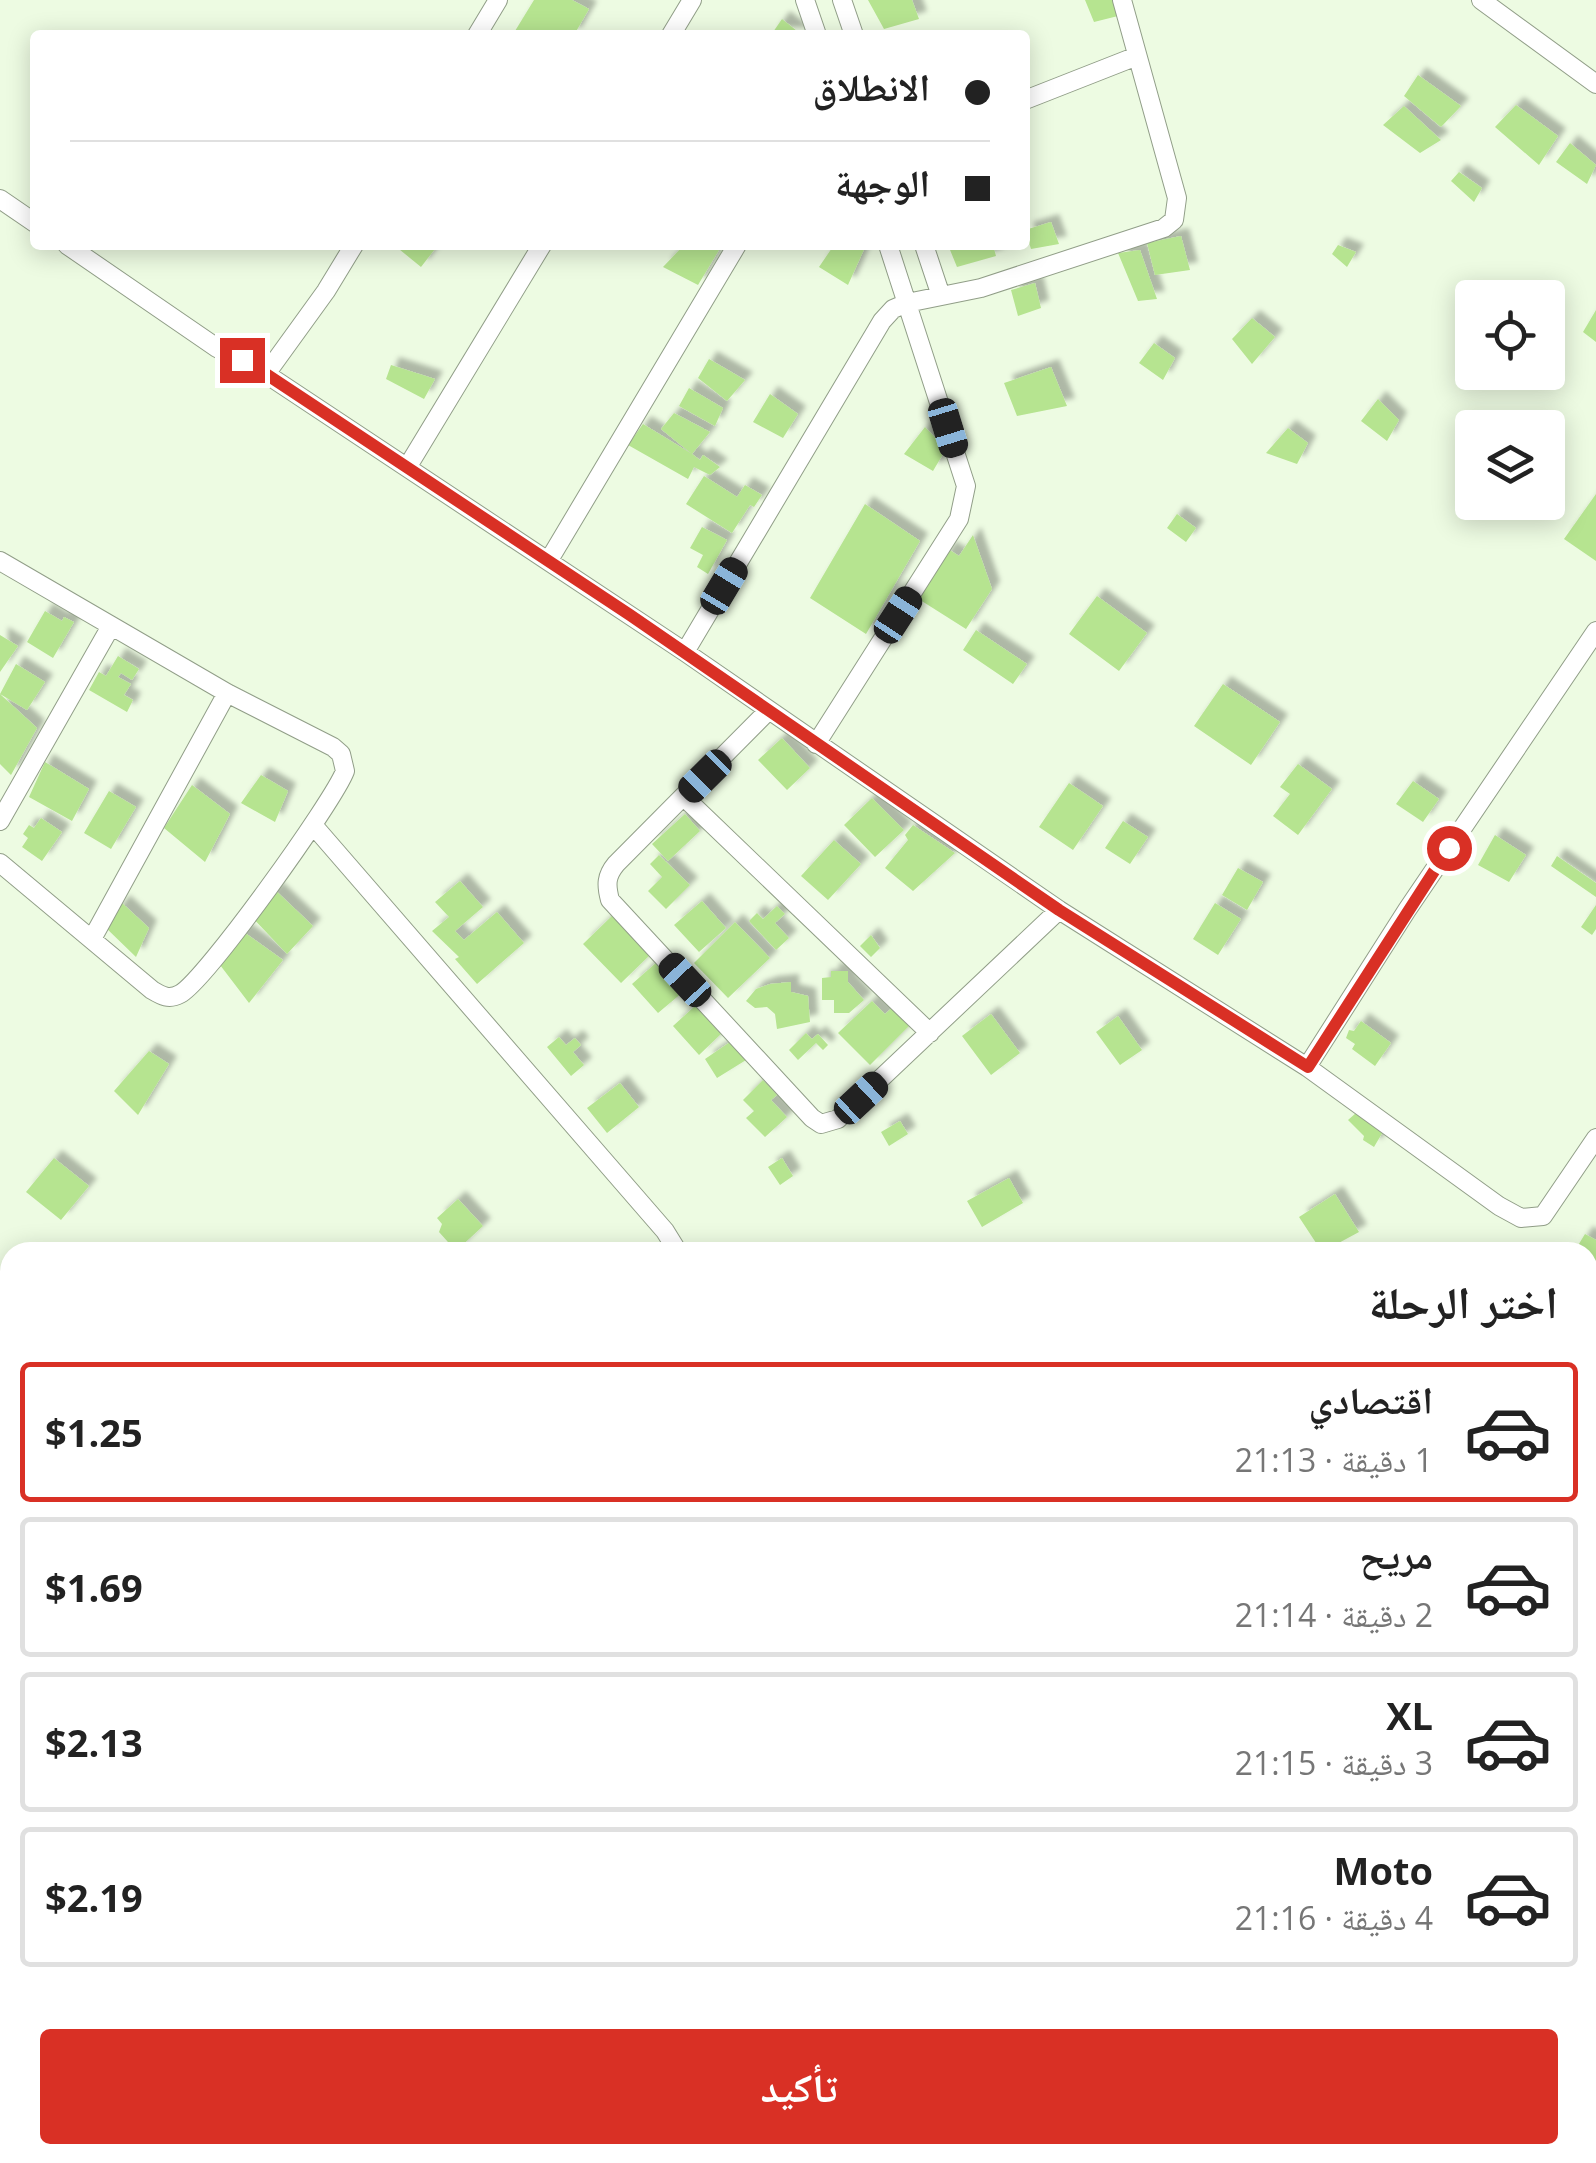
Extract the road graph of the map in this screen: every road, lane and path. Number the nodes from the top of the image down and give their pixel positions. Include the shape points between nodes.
1 (498, 0) edge
2 (692, 0) edge
3 (805, 0) edge
4 (842, 0) edge
5 (1122, 0) edge
6 (1480, 0) edge
7 (480, 30) edge
8 (673, 30) edge
9 (815, 30) edge
10 (852, 30) edge
11 (1137, 56) junction
12 (1596, 84) edge
13 (1030, 98) edge
14 (0, 199) edge
15 (30, 220) edge
16 (74, 250) edge
17 (351, 250) edge
18 (539, 250) edge
19 (733, 250) edge
20 (890, 250) edge
21 (926, 250) edge
22 (941, 296) junction
23 (907, 304) junction
24 (266, 374) junction
25 (408, 466) junction
26 (549, 560) junction
27 (1, 565) edge
28 (111, 626) junction
29 (1596, 631) edge
30 (685, 652) junction
31 (227, 693) junction
32 (768, 711) junction
33 (816, 744) junction
34 (684, 797) junction
35 (0, 821) edge
36 (313, 826) junction
37 (0, 863) edge
38 (1059, 910) junction
39 (92, 939) junction
40 (930, 1033) junction
41 (1308, 1067) junction
42 (1596, 1138) edge
43 (672, 1242) edge

1 - 7 street
2 - 8 street
3 - 9 street
4 - 10 street
5 - 11 street
6 - 12 street
11 - 13 street
11 - 22 street via 1177,198 1174,220
14 - 15 street
16 - 24 street
17 - 24 street
18 - 25 street
19 - 26 street
20 - 23 street
21 - 22 street
22 - 23 street
23 - 30 street via 882,321
23 - 33 street via 966,486 964,502
24 - 25 street
25 - 26 street
26 - 30 street
27 - 28 street
28 - 31 street
28 - 35 street
29 - 41 street
30 - 32 street
31 - 36 street via 341,754 342,780
31 - 39 street
32 - 33 street
32 - 34 street
33 - 38 street
34 - 40 street
34 - 40 street via 609,872 610,900 812,1118 820,1124 838,1119
36 - 39 street via 193,984 175,997 152,990
36 - 43 street
37 - 39 street
38 - 40 street
38 - 41 street
41 - 42 street via 1520,1218 1543,1216

